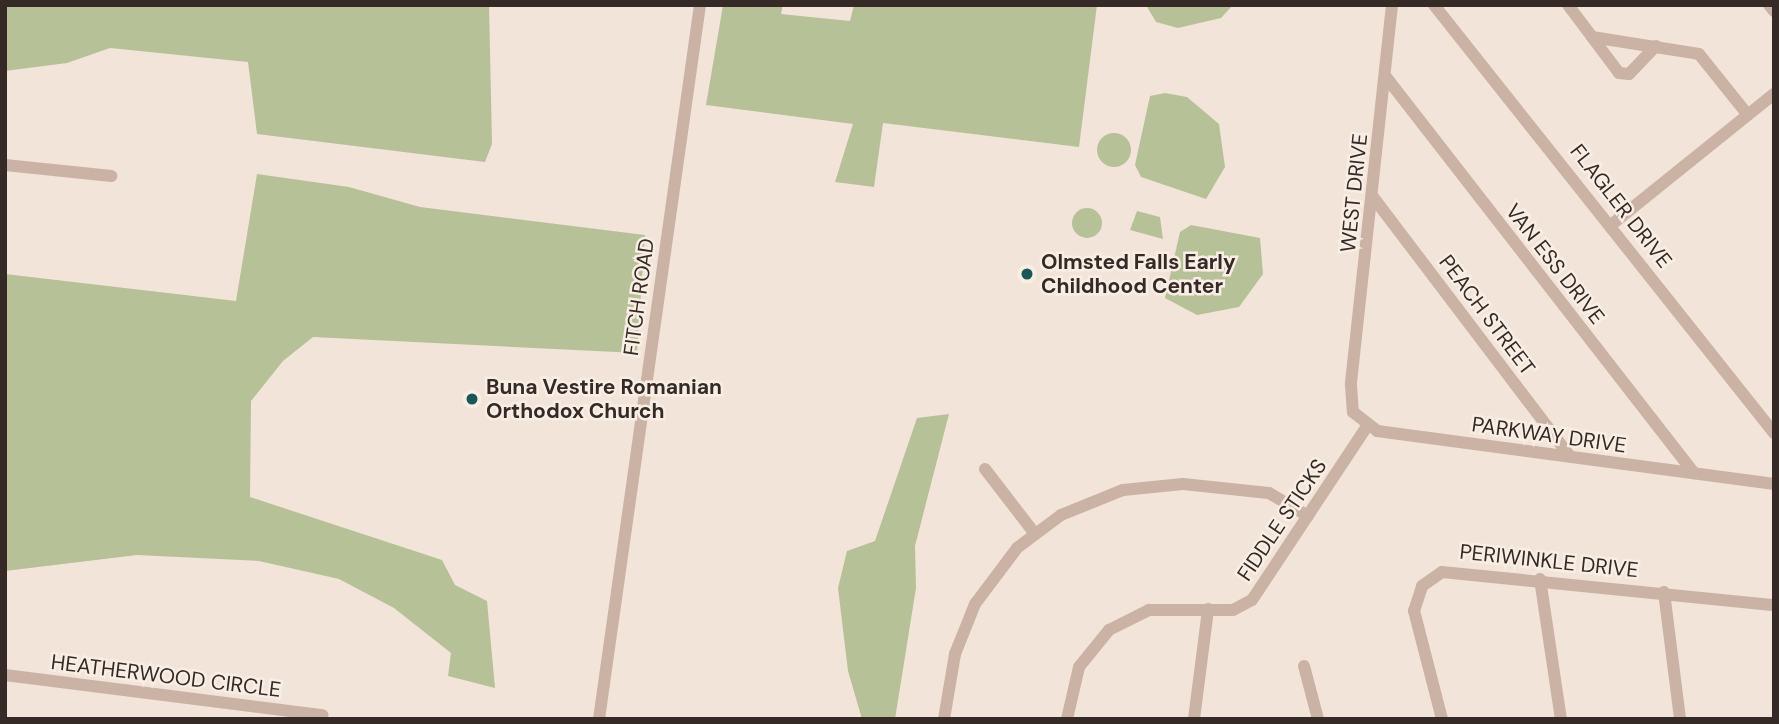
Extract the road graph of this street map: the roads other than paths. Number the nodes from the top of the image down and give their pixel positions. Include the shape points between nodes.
1 (700, 5) edge
2 (1392, 5) edge
3 (1434, 5) edge
4 (1568, 5) edge
5 (1769, 5) edge
6 (1774, 11) edge
7 (1592, 37) junction
8 (1656, 46) junction
9 (1386, 77) junction
10 (1774, 94) edge
11 (1746, 114) junction
12 (5, 165) edge
13 (111, 176) dead end
14 (1373, 197) junction
15 (1611, 225) junction
16 (1368, 425) junction
17 (1774, 433) edge
18 (1570, 457) junction
19 (985, 469) dead end
20 (1694, 473) junction
21 (1774, 484) edge
22 (1308, 516) junction
23 (1035, 534) junction
24 (1540, 579) junction
25 (1664, 592) junction
26 (1774, 605) edge
27 (1208, 610) junction
28 (1304, 666) dead end
29 (5, 676) edge
30 (323, 715) dead end
31 (599, 719) edge
32 (944, 719) edge
33 (1067, 719) edge
34 (1194, 719) edge
35 (1318, 719) edge
36 (1441, 719) edge
37 (1561, 719) edge
38 (1680, 719) edge

1 - 31 street, FITCH ROAD
2 - 9 street, WEST DRIVE
3 - 15 street, FLAGLER DRIVE
4 - 7 street
5 - 6 street
7 - 8 street
7 - 8 street via 1619,73 1629,74
8 - 11 street via 1699,54
9 - 14 street, WEST DRIVE
9 - 20 street, VAN ESS DRIVE
10 - 11 street
11 - 15 street
12 - 13 street
14 - 16 street, WEST DRIVE via 1351,385 1353,412
14 - 18 street, PEACH STREET
15 - 17 street, FLAGLER DRIVE
16 - 18 street, PARKWAY DRIVE
16 - 22 street, FIDDLE STICKS
18 - 20 street, PARKWAY DRIVE
19 - 23 street
20 - 21 street, PARKWAY DRIVE
22 - 23 street via 1269,493 1150,486 1091,501
22 - 27 street, FIDDLE STICKS via 1252,600 1233,610
23 - 32 street via 990,580 969,616 955,654
24 - 25 street, PERIWINKLE DRIVE
24 - 36 street, PERIWINKLE DRIVE via 1455,570 1422,586 1415,617
24 - 37 street
25 - 26 street, PERIWINKLE DRIVE
25 - 38 street
27 - 33 street, FIDDLE STICKS via 1149,610 1109,630 1079,667
27 - 34 street
28 - 35 street
29 - 30 street, HEATHERWOOD CIRCLE

